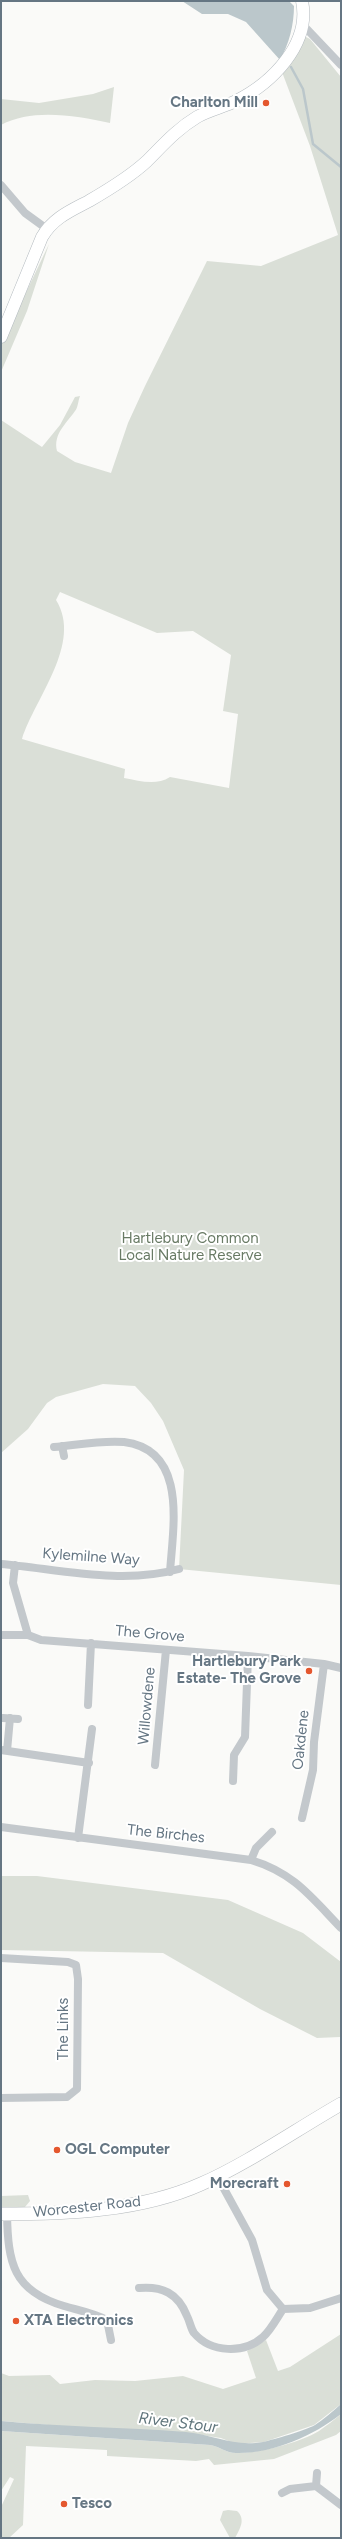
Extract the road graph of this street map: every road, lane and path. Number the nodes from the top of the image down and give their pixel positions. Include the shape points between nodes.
1 (302, 1) edge
2 (303, 25) junction
3 (341, 65) edge
4 (1, 185) edge
5 (47, 229) junction
6 (1, 337) edge
7 (64, 1456) dead end
8 (1, 1564) edge
9 (15, 1565) junction
10 (179, 1569) dead end
11 (170, 1572) junction
12 (1, 1635) edge
13 (28, 1635) junction
14 (91, 1643) junction
15 (166, 1650) junction
16 (248, 1656) junction
17 (324, 1664) junction
18 (341, 1668) edge
19 (88, 1705) dead end
20 (10, 1718) dead end
21 (92, 1729) dead end
22 (4, 1751) edge
23 (89, 1763) junction
24 (155, 1765) dead end
25 (233, 1781) dead end
26 (302, 1818) dead end
27 (1, 1827) edge
28 (272, 1832) dead end
29 (78, 1838) junction
30 (251, 1860) junction
31 (341, 1928) edge
32 (1, 1958) edge
33 (1, 2098) edge
34 (341, 2104) edge
35 (217, 2176) junction
36 (4, 2214) edge
37 (138, 2288) dead end
38 (341, 2298) edge
39 (283, 2309) junction
40 (110, 2340) dead end
41 (316, 2473) dead end
42 (316, 2486) junction
43 (282, 2493) dead end
44 (341, 2505) edge

1 - 2 main road
2 - 3 street
2 - 5 main road via 292,51 276,71 260,85 237,100 198,116 164,142 146,162 99,195 55,220
4 - 5 street via 25,213
5 - 6 main road
7 - 11 street via 58,1446 124,1442 138,1445 160,1463 172,1487
8 - 9 street, Kylemilne Way
9 - 11 street, Kylemilne Way via 109,1575
9 - 13 street via 13,1583
10 - 11 street, Kylemilne Way
12 - 13 street, The Grove
13 - 14 street, The Grove via 41,1640
14 - 15 street, The Grove
14 - 19 street
15 - 16 street, The Grove
15 - 24 street, Willowdene
16 - 17 street, The Grove
16 - 25 street via 245,1738 234,1755
17 - 18 street, The Grove
17 - 26 street, Oakdene via 313,1770
20 - 22 street
21 - 23 street
22 - 23 street
23 - 29 street
27 - 29 street, The Birches
28 - 30 street via 256,1848
29 - 30 street, The Birches
30 - 31 street, The Birches via 274,1867 293,1879
32 - 33 street, The Links via 68,1962 76,1965 78,1979 77,2089 66,2097
34 - 35 main road, Worcester Road
35 - 36 main road, Worcester Road via 192,2188 135,2203 77,2211
35 - 39 street via 252,2240 268,2290
36 - 40 street via 11,2260 27,2288 44,2299 107,2320
37 - 39 street via 154,2287 170,2293 181,2304 193,2332 204,2344 218,2348 237,2349 256,2342 265,2336
38 - 39 street via 310,2308
41 - 42 street
42 - 43 street
42 - 44 street

